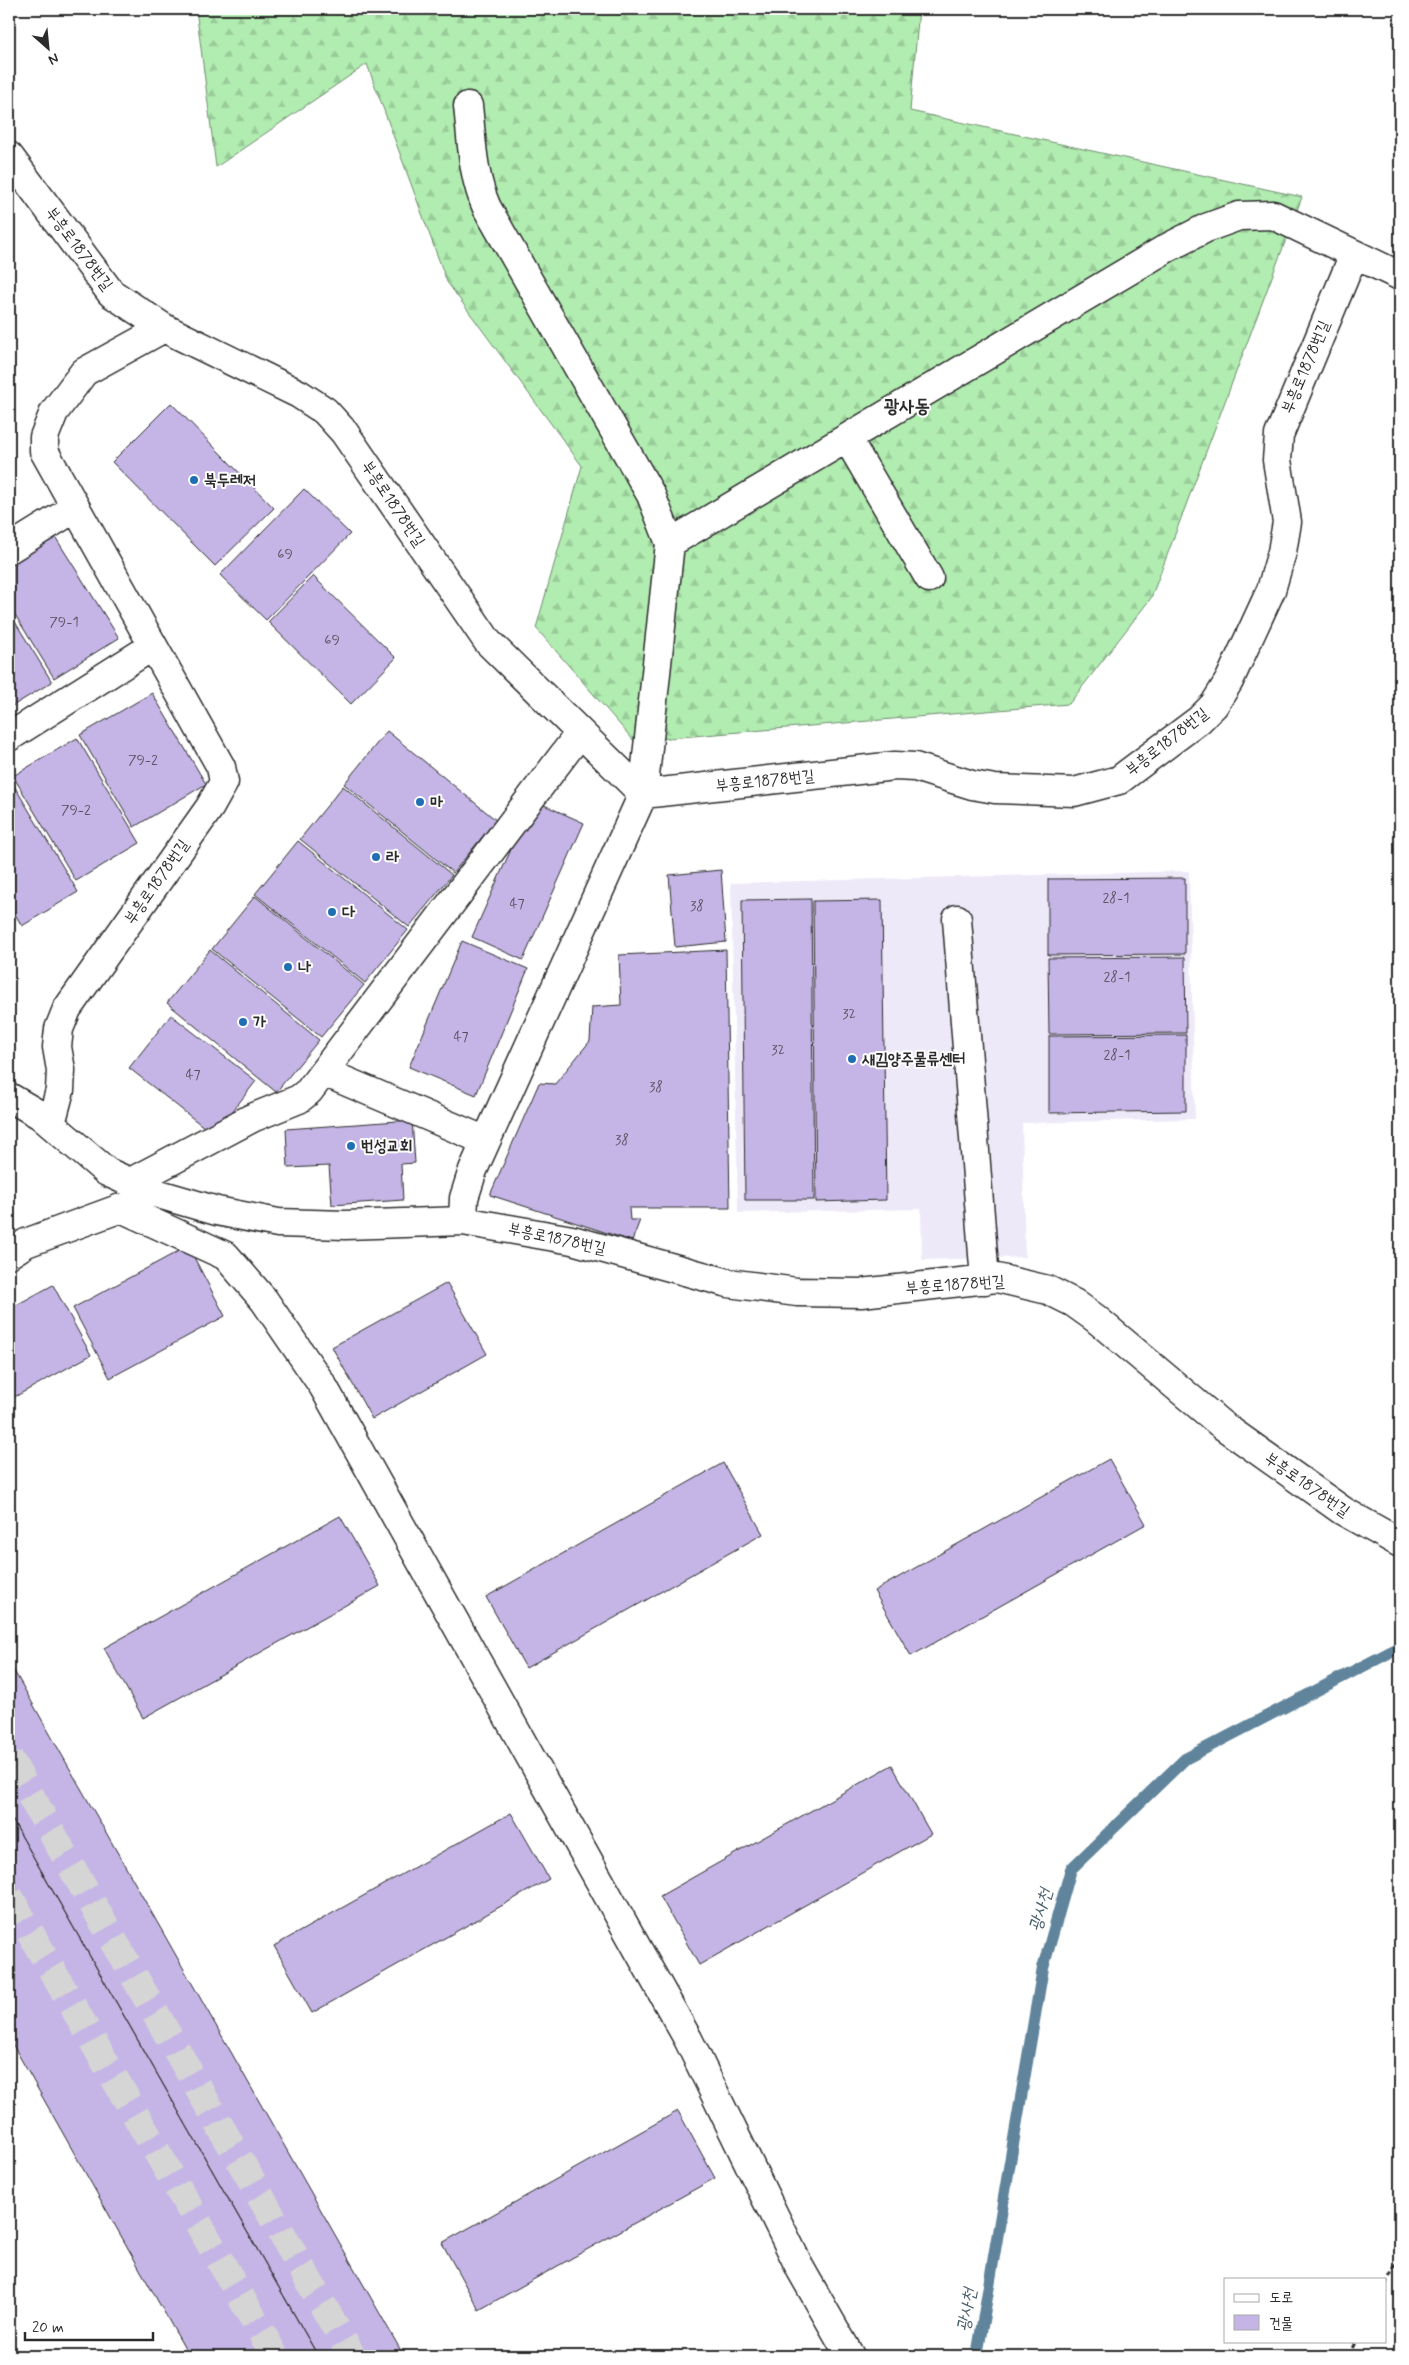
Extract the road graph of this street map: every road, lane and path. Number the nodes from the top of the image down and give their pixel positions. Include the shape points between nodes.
1 (468, 106) dead end
2 (9, 156) edge
3 (1354, 254) junction
4 (1400, 276) edge
5 (164, 328) junction
6 (847, 438) junction
7 (75, 508) junction
8 (670, 542) junction
9 (9, 549) edge
10 (929, 578) dead end
11 (153, 646) junction
12 (580, 733) junction
13 (9, 737) edge
14 (643, 794) junction
15 (1400, 902) edge
16 (957, 919) dead end
17 (1400, 1049) edge
18 (324, 1072) junction
19 (9, 1097) edge
20 (51, 1124) junction
21 (486, 1141) junction
22 (131, 1182) junction
23 (464, 1221) junction
24 (9, 1254) edge
25 (986, 1280) junction
26 (1400, 1543) edge
27 (1400, 2257) edge
28 (1386, 2283) edge
29 (1355, 2342) edge
30 (850, 2356) edge
31 (1348, 2356) edge

1 - 8 street via 475,173 487,208 651,495
2 - 5 street, 부흥로1878번길 via 111,293
3 - 4 street
3 - 6 street via 1273,215 1239,216 1167,248
3 - 14 street, 부흥로1878번길 via 1279,435 1277,460 1287,522 1271,590 1229,681 1214,705 1199,720 1118,780 1074,792 995,789 915,767 894,766
5 - 7 street, 부흥로1878번길 via 84,372 54,412 44,437 44,450
5 - 12 street, 부흥로1878번길 via 299,394 325,411 344,432 488,642
6 - 8 street
6 - 10 street
7 - 9 street
7 - 11 street, 부흥로1878번길
8 - 14 street
11 - 13 street
11 - 20 street, 부흥로1878번길 via 221,767 224,782 210,807 67,1009 59,1029 60,1090
12 - 14 street, 부흥로1878번길
12 - 18 street
14 - 21 street
15 - 17 path
16 - 25 street
18 - 21 street
18 - 22 street via 299,1100 252,1118
19 - 20 street, 부흥로1878번길
20 - 22 street, 부흥로1878번길 via 107,1172
21 - 23 street via 464,1198
22 - 23 street, 부흥로1878번길 via 152,1192 217,1211 278,1223 345,1226
23 - 25 street, 부흥로1878번길 via 572,1240 728,1283 797,1292 861,1293
24 - 30 street via 26,1243 122,1208 226,1256 264,1300 323,1386 688,2038 801,2270
25 - 26 street, 부흥로1878번길 via 997,1278 1022,1282 1074,1303 1222,1425 1343,1511
27 - 28 path
29 - 31 path

